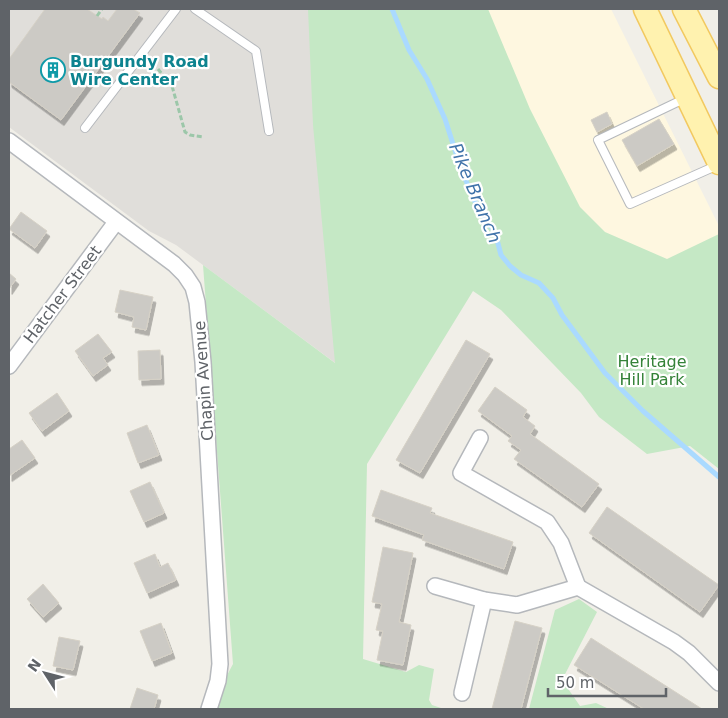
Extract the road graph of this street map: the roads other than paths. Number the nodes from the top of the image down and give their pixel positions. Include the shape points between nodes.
1 (176, 9) edge
2 (195, 9) edge
3 (645, 9) edge
4 (684, 9) edge
5 (719, 77) edge
6 (688, 97) junction
7 (85, 128) dead end
8 (269, 131) dead end
9 (9, 141) edge
10 (719, 164) edge
11 (116, 222) junction
12 (9, 366) edge
13 (480, 438) dead end
14 (435, 586) dead end
15 (578, 587) junction
16 (484, 600) junction
17 (719, 683) edge
18 (462, 693) dead end
19 (209, 709) edge

1 - 7 lane
2 - 8 lane via 256,51
3 - 6 main road
4 - 5 main road
6 - 10 main road
6 - 10 lane via 598,140 630,204
9 - 11 street, Chapin Avenue
11 - 12 street, Hatcher Street
11 - 19 street, Chapin Avenue via 174,264 193,287 198,302 220,664
13 - 15 street via 461,473 547,522 561,543
14 - 16 street
15 - 16 street via 518,605
15 - 17 street via 674,642
16 - 18 street

